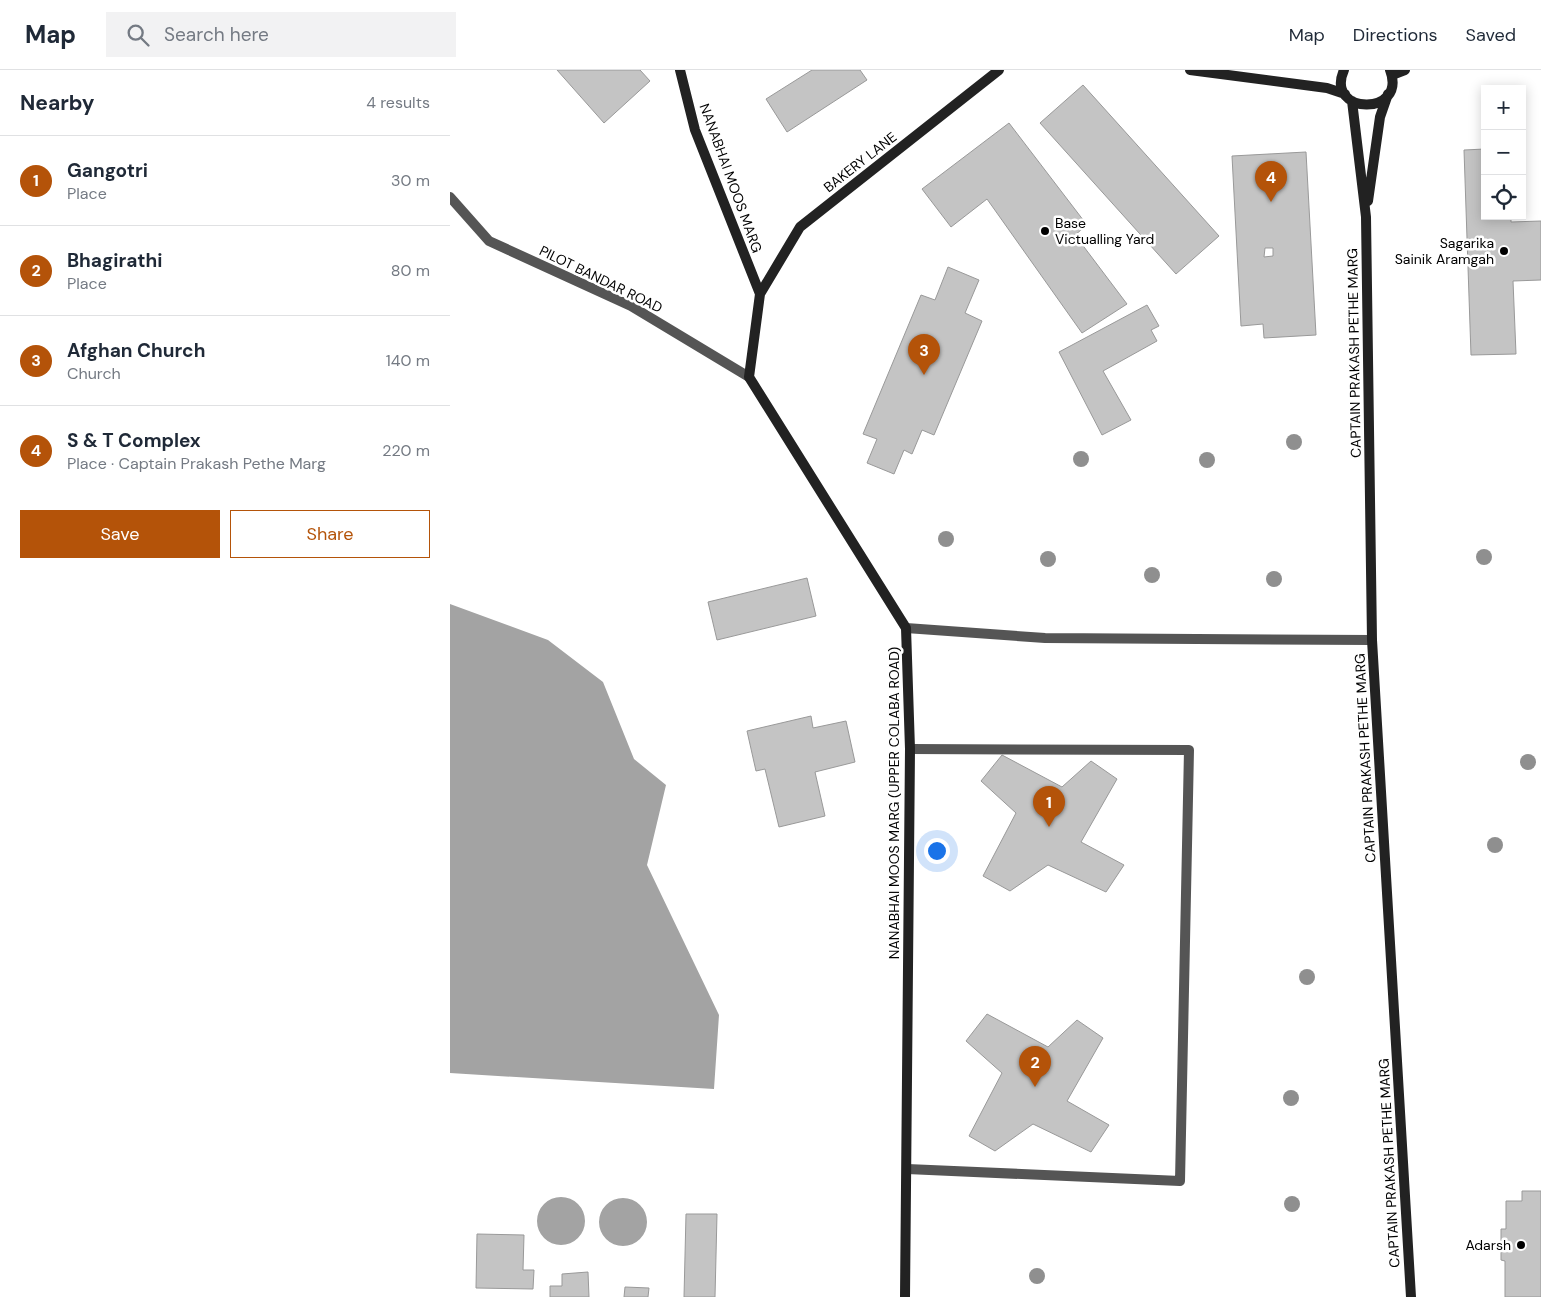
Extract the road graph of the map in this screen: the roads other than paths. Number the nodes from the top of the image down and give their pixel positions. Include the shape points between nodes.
1 (680, 70) edge
2 (999, 70) edge
3 (1226, 70) edge
4 (1344, 70) edge
5 (1405, 70) edge
6 (1195, 71) edge
7 (1391, 73) edge
8 (1388, 94) junction
9 (1349, 98) junction
10 (450, 196) edge
11 (1366, 217) junction
12 (760, 294) junction
13 (749, 377) junction
14 (906, 628) junction
15 (1372, 640) junction
16 (910, 749) junction
17 (907, 1168) junction
18 (904, 1297) edge
19 (1411, 1297) edge

1 - 12 main road, NANABHAI MOOS MARG via 695,130
2 - 12 main road, BAKERY LANE via 800,227
3 - 6 main road
4 - 9 main road via 1342,85
5 - 7 main road
6 - 9 main road via 1326,88
7 - 8 main road via 1392,85
8 - 9 main road via 1381,102 1372,105 1362,105
8 - 11 main road, CAPTAIN PRAKASH PETHE MARG via 1380,117
9 - 11 main road, CAPTAIN PRAKASH PETHE MARG via 1358,130
10 - 13 street, PILOT BANDAR ROAD via 489,241 630,306
11 - 15 main road, CAPTAIN PRAKASH PETHE MARG
12 - 13 main road
13 - 14 main road, NANABHAI MOOS MARG (UPPER COLABA ROAD)
14 - 15 street via 1045,638
14 - 16 main road, NANABHAI MOOS MARG (UPPER COLABA ROAD)
15 - 19 main road, CAPTAIN PRAKASH PETHE MARG
16 - 17 main road, NANABHAI MOOS MARG (UPPER COLABA ROAD)
16 - 17 street via 1189,750 1180,1181
17 - 18 main road, NANABHAI MOOS MARG (UPPER COLABA ROAD)

